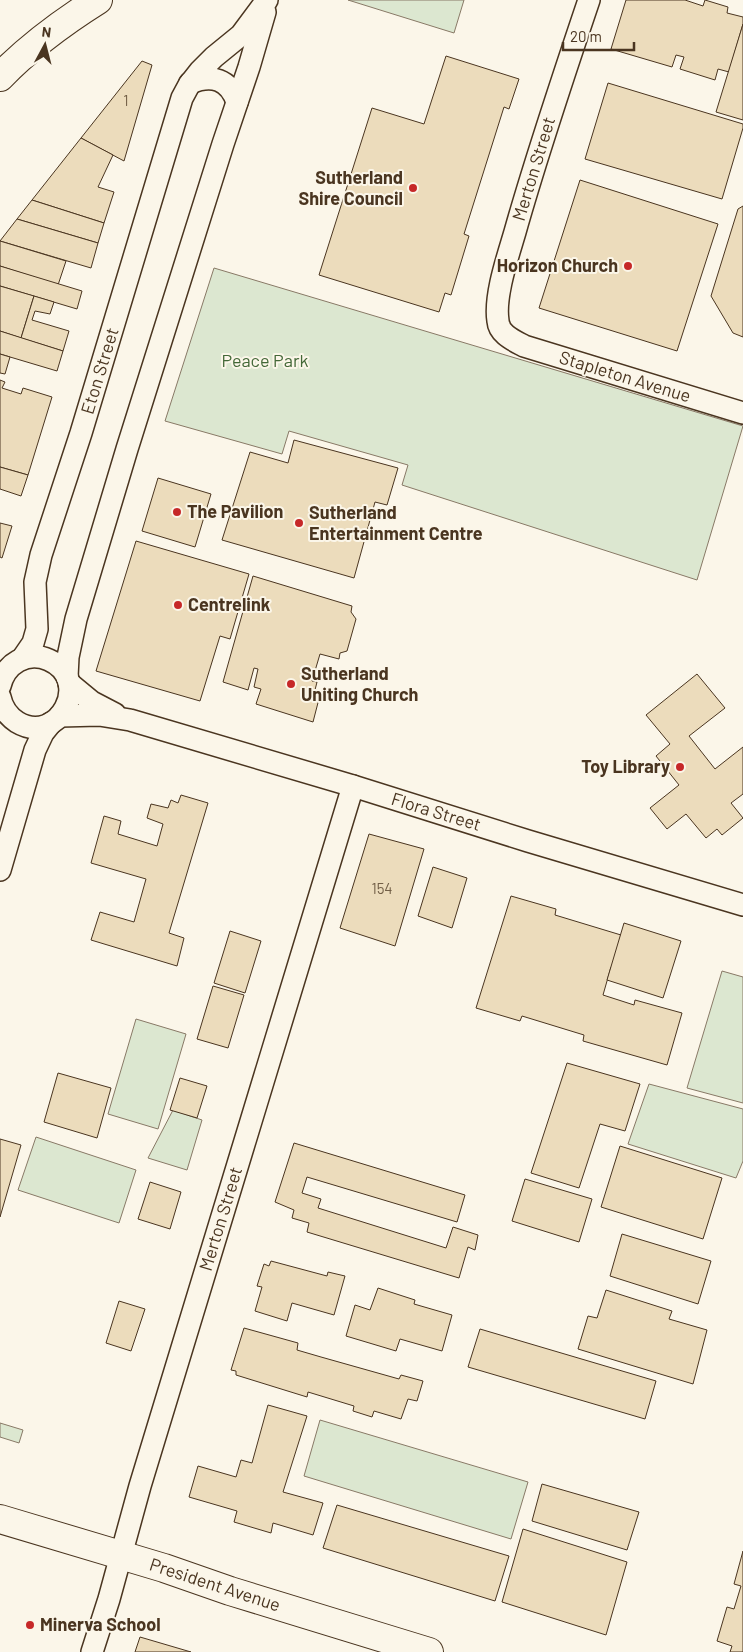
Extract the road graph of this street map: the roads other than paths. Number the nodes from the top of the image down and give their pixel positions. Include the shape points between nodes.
1 (98, 0) edge
2 (268, 0) edge
3 (589, 0) edge
4 (0, 77) edge
5 (190, 83) junction
6 (237, 102) junction
7 (508, 337) joint
8 (743, 413) edge
9 (13, 660) edge
10 (68, 680) junction
11 (0, 686) edge
12 (0, 699) edge
13 (56, 719) junction
14 (130, 720) junction
15 (0, 723) edge
16 (353, 786) junction
17 (0, 870) edge
18 (743, 905) edge
19 (0, 1519) edge
20 (121, 1555) junction
21 (92, 1652) edge
22 (429, 1652) edge

1 - 4 street via 46,36
2 - 5 street, Eton Street via 241,35
2 - 6 street, Eton Street
3 - 7 street, Merton Street via 509,253 497,305 498,324
5 - 6 street via 204,79 220,81 231,89
5 - 9 street, Eton Street via 177,112 41,556 36,582 37,629 33,643
6 - 10 street, Eton Street via 82,600 68,657
7 - 8 street, Stapleton Avenue via 524,346
9 - 10 street, Flora Street via 35,656 48,659 59,666
9 - 11 street, Eton Street
10 - 13 street, Eton Street via 69,700
10 - 14 street, Flora Street via 92,702
12 - 13 street, Flora Street via 8,714 20,724 36,727
12 - 15 street
13 - 14 street, Flora Street via 98,715
13 - 17 street via 43,733 35,750
14 - 16 street, Flora Street
16 - 18 street, Flora Street
16 - 20 street, Merton Street
19 - 20 street, President Avenue
20 - 21 street, Merton Street
20 - 22 street, President Avenue

